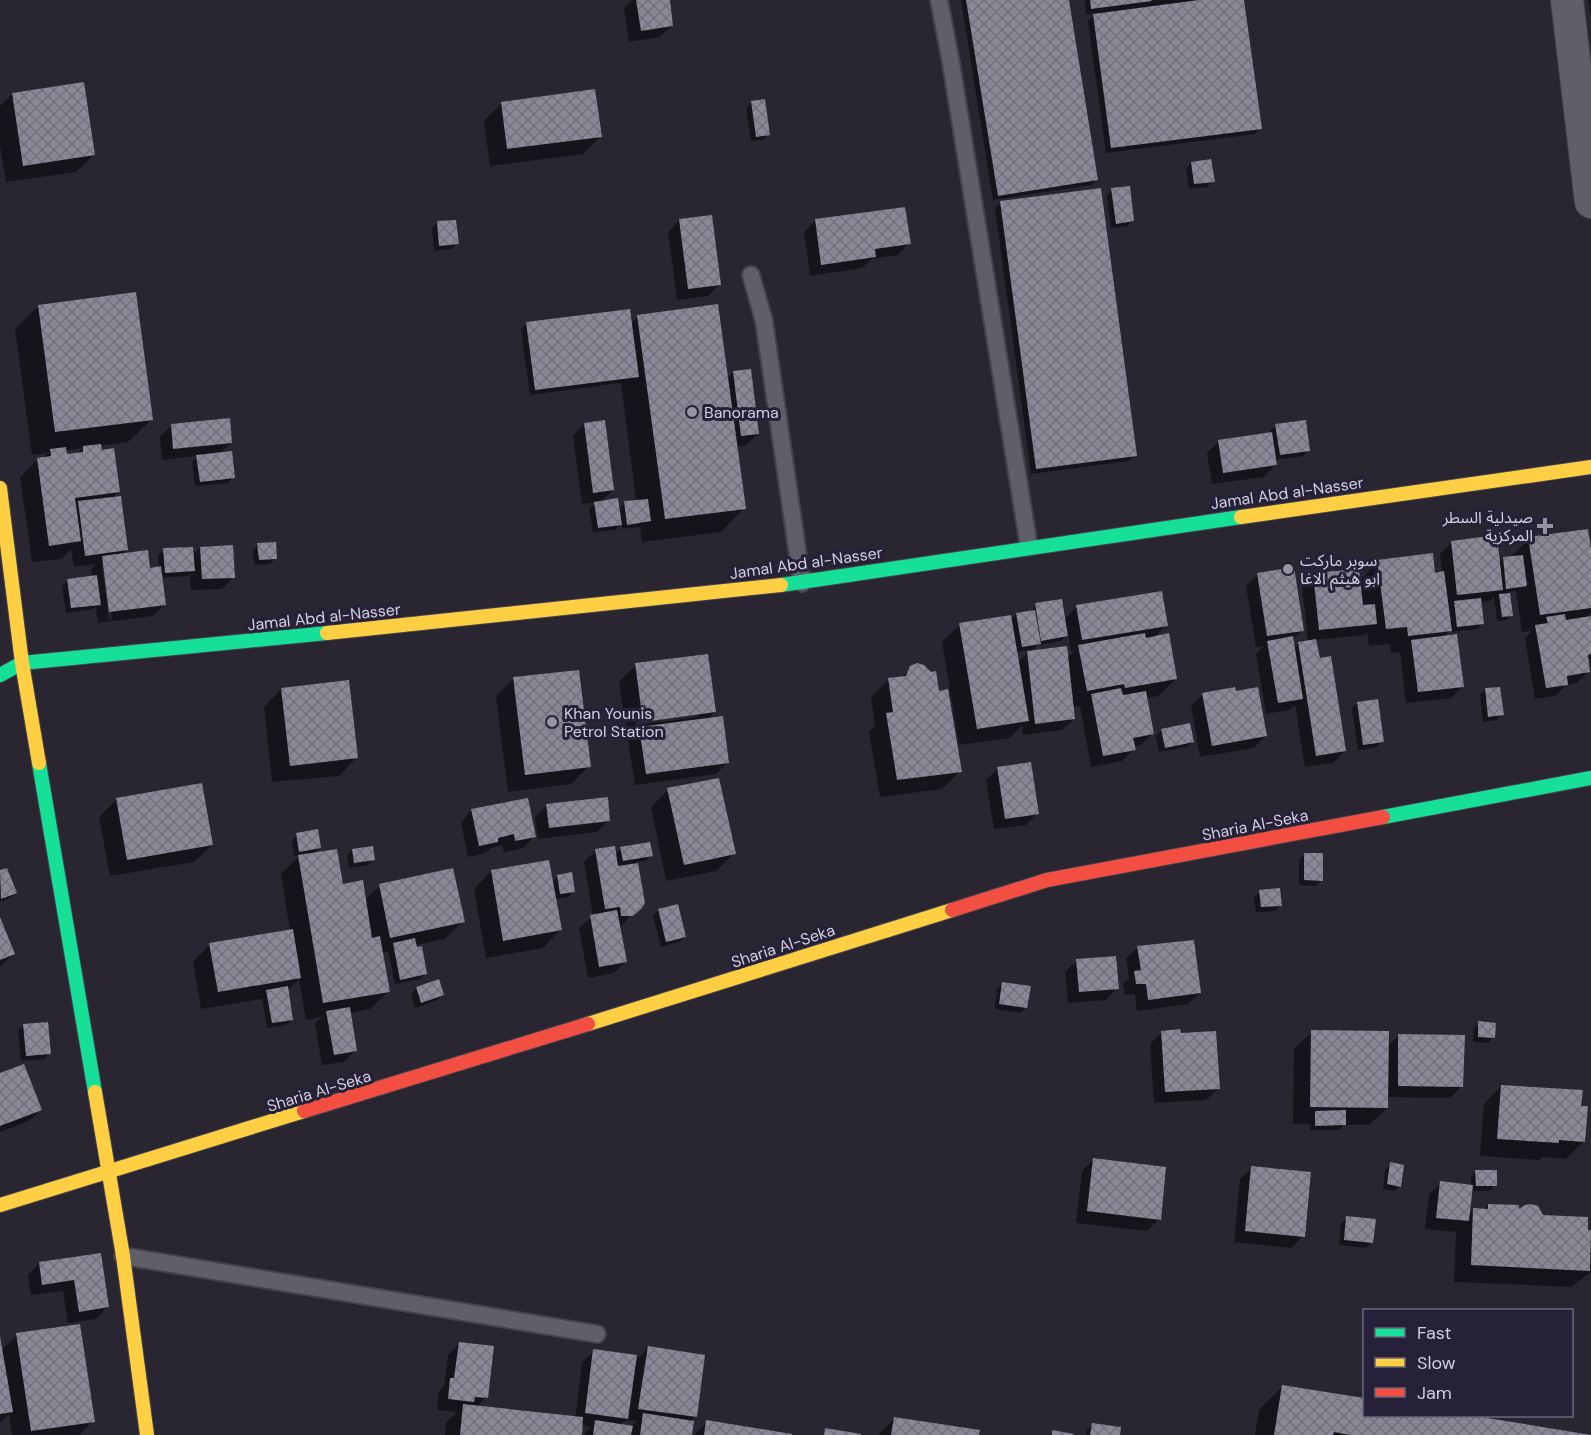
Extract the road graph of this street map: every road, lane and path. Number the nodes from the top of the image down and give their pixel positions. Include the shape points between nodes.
1 (939, 0) edge
2 (1567, 0) edge
3 (1591, 202) edge
4 (751, 275) dead end
5 (1591, 467) edge
6 (0, 488) edge
7 (1029, 547) junction
8 (802, 583) junction
9 (16, 660) junction
10 (0, 675) edge
11 (1591, 778) edge
12 (109, 1173) junction
13 (0, 1205) edge
14 (123, 1256) junction
15 (597, 1334) dead end
16 (147, 1435) edge

1 - 7 lane
2 - 3 street
4 - 8 lane via 764,321
5 - 7 main road, Jamal Abd al-Nasser
6 - 9 main road
7 - 8 main road, Jamal Abd al-Nasser
8 - 9 main road, Jamal Abd al-Nasser via 432,623
9 - 10 main road, Jamal Abd al-Nasser
9 - 12 main road
11 - 12 main road, Sharia Al-Seka via 1047,880
12 - 13 main road, Sharia Al-Seka
12 - 14 main road
14 - 15 lane
14 - 16 main road

